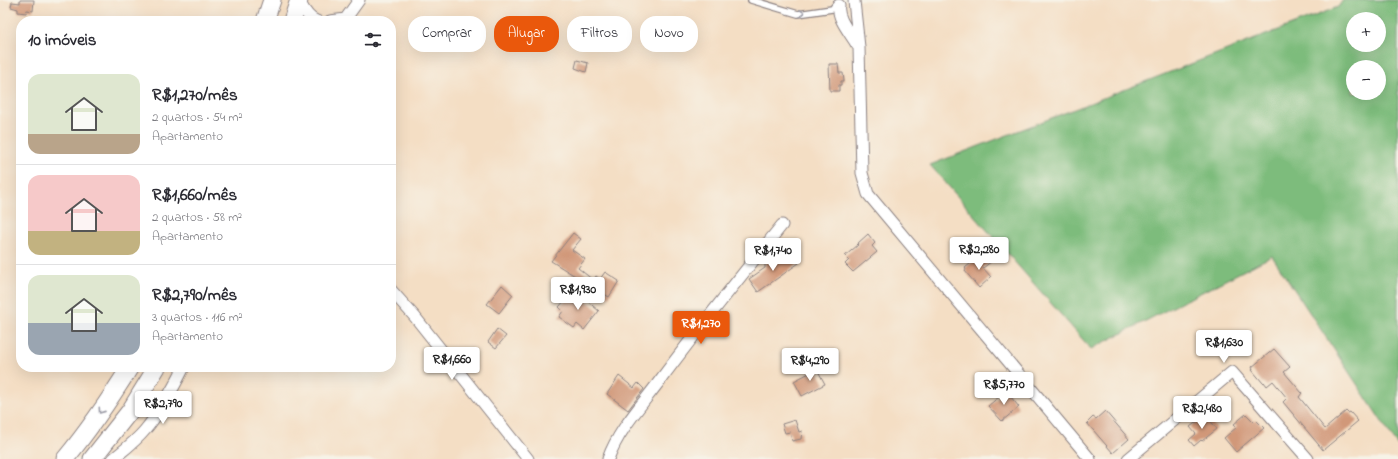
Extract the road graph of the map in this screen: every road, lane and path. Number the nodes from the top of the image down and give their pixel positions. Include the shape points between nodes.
1 (272, 0) edge
2 (299, 0) edge
3 (359, 0) edge
4 (751, 0) edge
5 (854, 0) edge
6 (835, 2) edge
7 (267, 16) edge
8 (294, 16) edge
9 (308, 16) edge
10 (348, 16) edge
11 (859, 47) junction
12 (782, 225) dead end
13 (396, 296) edge
14 (127, 372) edge
15 (154, 372) edge
16 (181, 372) edge
17 (65, 459) edge
18 (92, 459) edge
19 (113, 459) edge
20 (528, 459) edge
21 (608, 459) edge
22 (1090, 459) edge
23 (1128, 459) edge
24 (1308, 459) edge

1 - 7 main road
2 - 8 main road
2 - 9 street
3 - 10 street
4 -> 6 lane via 798,14 832,9
5 - 6 street via 846,6
5 - 11 street
6 - 11 street via 841,19
11 - 22 street via 862,173 868,194
12 - 21 street via 626,425
13 - 20 street
14 -> 17 main road via 79,443
15 - 18 main road via 130,411
16 - 19 street via 145,431
23 - 24 street via 1232,372

